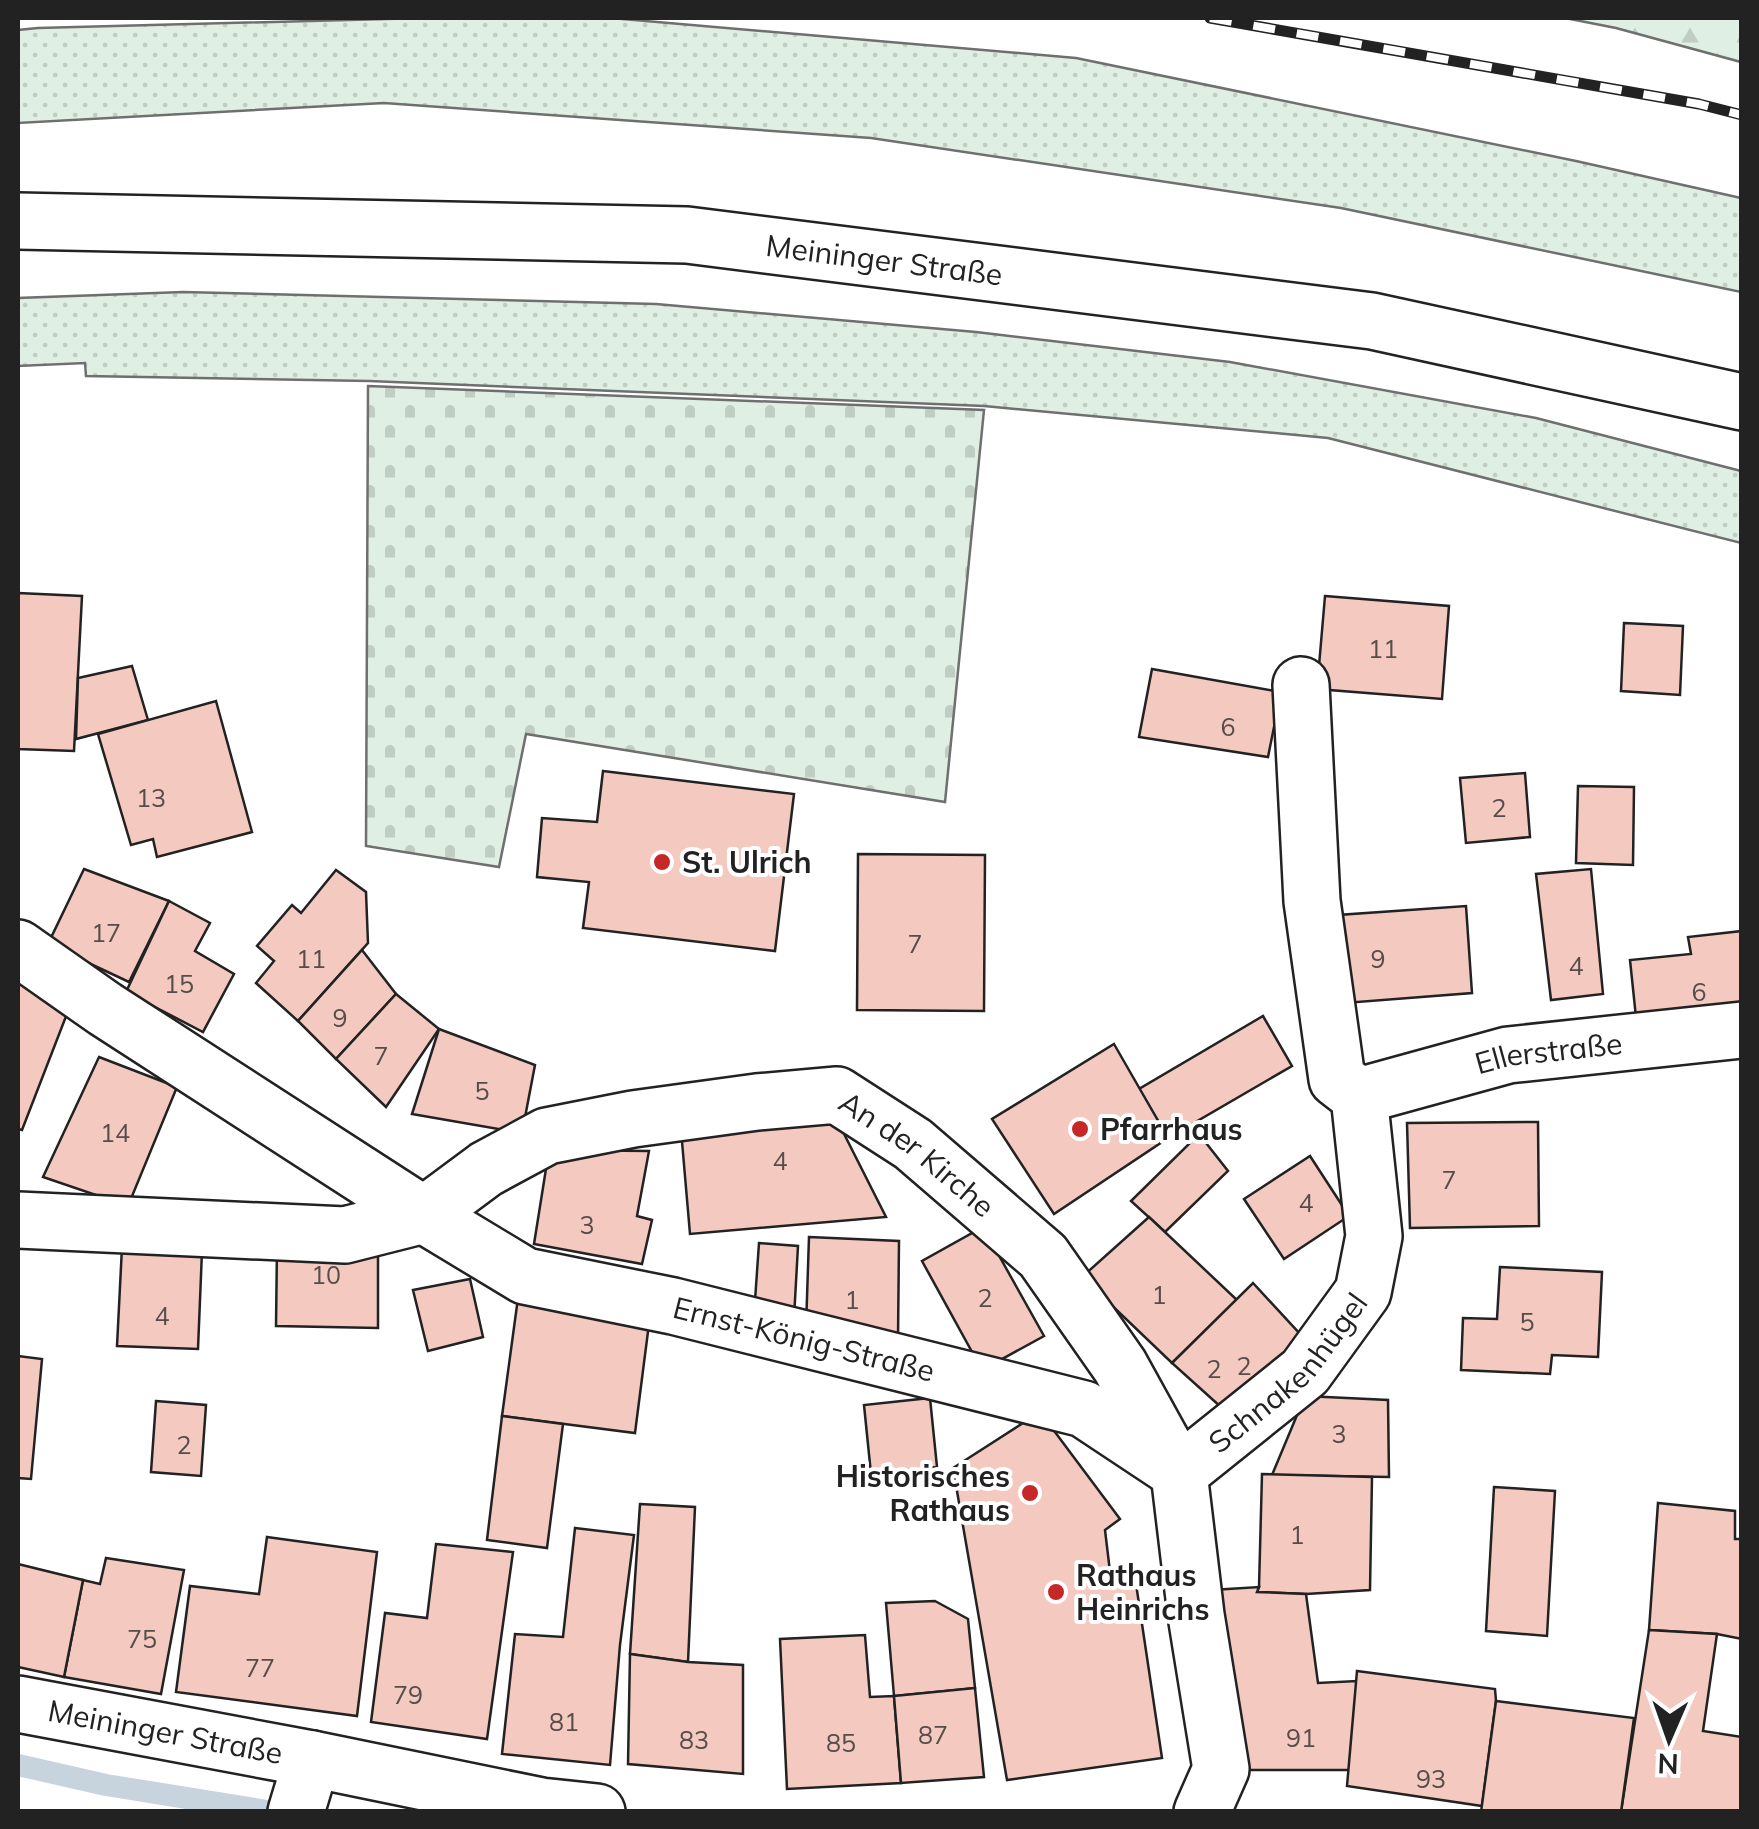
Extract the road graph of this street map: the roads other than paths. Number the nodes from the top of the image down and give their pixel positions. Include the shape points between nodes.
1 (18, 221) edge
2 (1742, 402) edge
3 (1301, 685) dead end
4 (18, 948) edge
5 (1742, 1030) edge
6 (1359, 1096) junction
7 (424, 1215) junction
8 (18, 1220) edge
9 (1179, 1473) junction
10 (18, 1704) edge
11 (305, 1784) edge
12 (597, 1812) edge
13 (1202, 1812) edge

1 - 2 street, Meininger Straße via 687,235 1372,322
3 - 6 street, Schnakenhügel via 1322,982 1337,1079
4 - 7 street, Ernst-König-Straße
5 - 6 street, Ellerstraße via 1508,1055
6 - 9 street, Schnakenhügel via 1374,1236 1363,1292 1305,1372
7 - 8 street via 345,1235
7 - 9 street, Ernst-König-Straße via 526,1276 1084,1410
7 - 9 street, An der Kirche via 486,1169 547,1136 836,1095 913,1144 1042,1256 1120,1366
9 - 13 street, Schnakenhügel via 1221,1770
10 - 11 street, Meininger Straße
11 - 12 street, Meininger Straße

